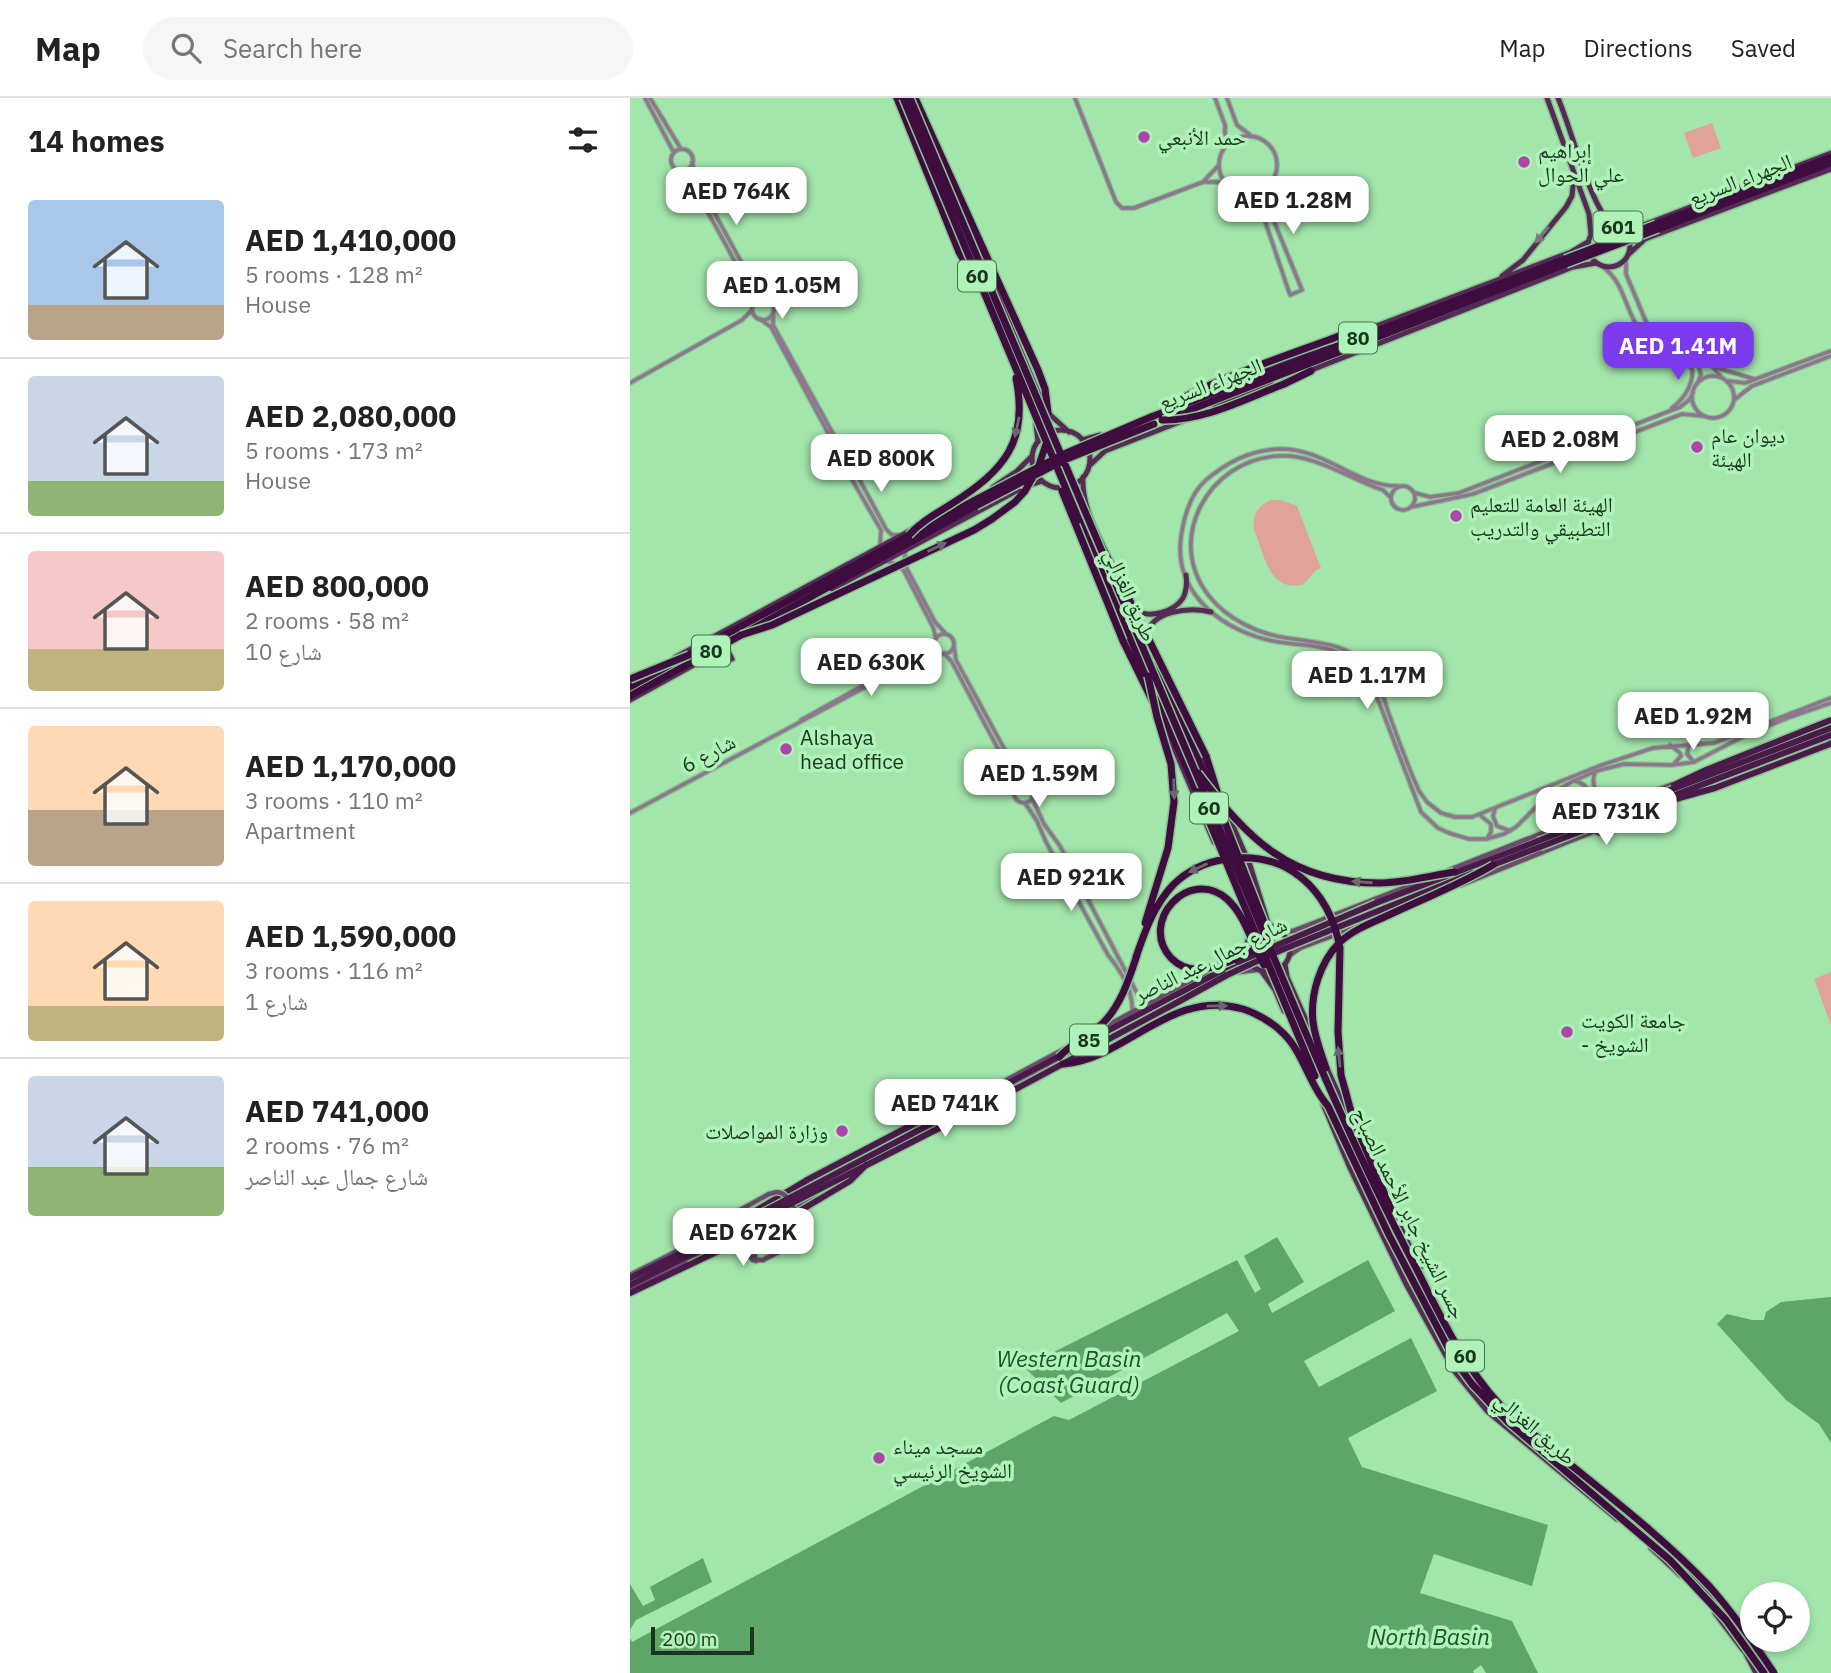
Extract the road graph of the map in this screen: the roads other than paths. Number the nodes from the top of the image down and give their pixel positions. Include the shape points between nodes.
1 (645, 98) edge
2 (650, 98) edge
3 (900, 98) edge
4 (913, 98) edge
5 (1075, 98) edge
6 (1215, 98) edge
7 (1227, 98) edge
8 (1547, 98) edge
9 (1558, 98) edge
10 (1234, 115) junction
11 (1222, 118) junction
12 (1251, 136) junction
13 (1226, 147) junction
14 (681, 149) junction
15 (673, 153) junction
16 (1831, 155) edge
17 (692, 162) junction
18 (1831, 163) edge
19 (1219, 165) junction
20 (1831, 169) edge
21 (679, 170) junction
22 (1574, 177) junction
23 (1203, 182) junction
24 (1225, 182) junction
25 (1271, 183) junction
26 (1243, 193) junction
27 (1595, 200) junction
28 (1269, 209) junction
29 (1588, 210) junction
30 (1262, 212) junction
31 (1612, 225) junction
32 (1621, 229) junction
33 (1591, 235) junction
34 (1588, 243) junction
35 (1627, 256) junction
36 (1596, 263) junction
37 (1603, 267) junction
38 (1494, 282) junction
39 (978, 285) junction
40 (765, 298) junction
41 (752, 308) junction
42 (773, 313) junction
43 (1641, 314) junction
44 (1632, 317) junction
45 (759, 319) junction
46 (742, 320) junction
47 (1364, 330) junction
48 (1831, 353) edge
49 (1672, 354) junction
50 (1012, 360) junction
51 (1712, 366) junction
52 (1796, 366) junction
53 (795, 370) junction
54 (1311, 371) junction
55 (1723, 379) junction
56 (1756, 379) junction
57 (630, 383) edge
58 (1697, 384) junction
59 (1693, 393) junction
60 (1734, 400) junction
61 (1165, 411) junction
62 (1667, 411) junction
63 (1704, 416) junction
64 (1162, 420) junction
65 (1635, 424) junction
66 (1069, 432) junction
67 (1638, 432) junction
68 (1082, 440) junction
69 (1038, 442) junction
70 (1047, 444) junction
71 (847, 449) junction
72 (835, 456) junction
73 (1032, 456) junction
74 (855, 461) junction
75 (1089, 466) junction
76 (1223, 467) junction
77 (842, 468) junction
78 (1227, 474) junction
79 (1083, 477) junction
80 (1042, 481) junction
81 (1398, 486) junction
82 (1056, 487) junction
83 (1470, 488) junction
84 (1415, 493) junction
85 (1473, 494) junction
86 (1460, 495) junction
87 (1390, 497) junction
88 (1411, 507) junction
89 (905, 535) junction
90 (1182, 535) junction
91 (1192, 537) junction
92 (880, 546) junction
93 (907, 549) junction
94 (885, 561) junction
95 (1108, 568) junction
96 (1186, 575) junction
97 (1130, 604) junction
98 (1211, 612) junction
99 (1236, 620) junction
100 (1231, 628) junction
101 (1259, 631) junction
102 (946, 634) junction
103 (741, 635) junction
104 (1255, 637) junction
105 (936, 638) junction
106 (1148, 646) junction
107 (726, 647) junction
108 (954, 647) junction
109 (936, 649) junction
110 (944, 653) junction
111 (732, 659) dead end
112 (1160, 670) junction
113 (1147, 676) junction
114 (630, 683) edge
115 (630, 698) edge
116 (1831, 698) edge
117 (1831, 703) edge
118 (1831, 724) edge
119 (1166, 729) junction
120 (1831, 741) edge
121 (1669, 745) junction
122 (1689, 745) junction
123 (1694, 762) junction
124 (1191, 764) junction
125 (1672, 765) junction
126 (1596, 771) junction
127 (1573, 781) junction
128 (1027, 783) junction
129 (1014, 788) junction
130 (1217, 791) junction
131 (1032, 798) junction
132 (1604, 801) junction
133 (1652, 801) junction
134 (1025, 803) junction
135 (1592, 806) junction
136 (1617, 806) junction
137 (1495, 809) junction
138 (630, 813) edge
139 (1479, 815) junction
140 (1588, 815) junction
141 (1621, 820) junction
142 (1510, 831) junction
143 (1595, 831) junction
144 (1056, 837) junction
145 (1486, 839) junction
146 (1046, 842) junction
147 (1493, 865) junction
148 (1454, 872) junction
149 (1279, 931) junction
150 (1248, 939) junction
151 (1245, 947) junction
152 (1268, 947) junction
153 (1117, 951) junction
154 (1108, 956) junction
155 (1289, 956) junction
156 (1136, 957) junction
157 (1270, 969) junction
158 (1138, 995) junction
159 (1133, 999) junction
160 (1154, 1000) junction
161 (1132, 1012) junction
162 (1061, 1060) junction
163 (1005, 1085) junction
164 (1335, 1099) junction
165 (1328, 1106) junction
166 (866, 1164) junction
167 (752, 1213) junction
168 (729, 1216) junction
169 (681, 1225) dead end
170 (755, 1227) junction
171 (718, 1231) junction
172 (1399, 1237) junction
173 (728, 1241) junction
174 (753, 1248) junction
175 (747, 1251) junction
176 (760, 1261) junction
177 (630, 1276) edge
178 (631, 1290) edge
179 (1740, 1645) edge
180 (1745, 1652) edge
181 (1746, 1652) edge
182 (1769, 1660) dead end
183 (1768, 1672) edge
184 (1756, 1673) edge

1 - 15 street
2 - 14 street
3 - 39 main road
3 - 39 highway via 960,252
3 - 50 highway, طريق الغزالي / 60, bridge
4 - 66 main road via 1045,410
4 - 95 highway, طريق الغزالي / 60, bridge
103 -> 4 highway, bridge via 783,620 974,530 1010,507 1025,491 1043,453 1048,413 1041,376
5 - 23 street via 1122,208 1134,208
6 - 11 street
7 - 10 street
8 - 22 main road, 601
9 - 27 main road, 601
10 - 11 street
10 - 12 street via 1237,125
11 - 13 street
12 - 13 street via 1237,138
12 - 25 street via 1270,145 1276,157 1277,171
13 - 19 street
14 - 15 street
14 - 17 street via 690,153
15 - 21 street via 672,163
16 - 32 main road, الجهراء السريع via 1633,229
16 - 61 highway, الجهراء السريع / 80, bridge
17 - 21 street
17 - 40 street via 706,198
18 - 64 highway, الجهراء السريع / 80, bridge
19 - 23 street
19 - 24 street
20 - 35 main road, الجهراء السريع via 1645,239
21 - 41 street via 690,180 752,297
22 - 29 main road, 601
22 -> 38 main road via 1566,207 1523,260
23 - 24 street
24 - 26 street
25 - 26 street via 1255,193
25 - 28 street
26 - 30 street
27 - 29 main road via 1595,210
27 - 31 main road, 601 via 1603,218
28 - 30 street
28 - 30 street via 1302,290 1290,295
29 - 33 main road, 601
31 - 32 main road, 601
31 - 33 main road, 601
32 - 35 main road, 601 via 1630,242
33 - 34 main road, 601
34 - 36 main road, 601
34 - 38 main road, الجهراء السريع
35 - 37 main road, 601 via 1614,267
35 - 43 street via 1626,274
36 - 37 main road, 601
36 - 54 main road, الجهراء السريع via 1573,267
37 - 44 street via 1617,280
38 - 47 main road, الجهراء السريع
39 - 69 main road via 1036,422
40 - 41 street
40 - 42 street via 772,302
41 - 45 street
41 - 46 street
42 - 45 street
42 - 53 street via 773,325
43 - 44 street
43 - 51 street via 1655,333
44 - 49 street via 1648,339
45 - 46 street
45 - 53 street via 771,327
46 - 57 street
47 - 61 highway, bridge via 1211,385 1175,401
47 - 68 main road, الجهراء السريع
48 - 52 street
49 - 58 street via 1698,365 1702,375
49 - 62 street via 1687,362 1693,374 1684,396
50 - 70 highway, طريق الغزالي / 60, bridge
50 -> 89 highway, bridge via 1020,407 1009,452 991,476
51 - 55 street
51 - 56 street
52 - 56 street
52 - 60 street via 1752,386
53 - 71 street via 836,439
53 - 72 street via 833,443
54 - 64 highway, bridge via 1203,415
54 - 75 main road, الجهراء السريع via 1105,451
55 - 56 street via 1739,384
55 - 58 street via 1709,377
55 - 60 street via 1732,388
58 - 59 street
59 - 62 street via 1685,404
59 - 63 street via 1694,407
60 - 63 street via 1726,415
61 - 89 highway, الجهراء السريع / 80, bridge via 1064,454
62 - 65 street
63 - 67 street via 1682,414
64 - 103 highway, الجهراء السريع / 80, bridge via 1046,468
65 - 67 street
65 - 83 street
66 - 68 main road
66 - 69 main road via 1052,432
67 - 85 street
68 - 75 main road
69 - 73 main road
70 - 113 highway, طريق الغزالي / 60, bridge
70 - 119 highway, bridge via 1123,641
71 - 72 street
71 - 74 street
72 - 77 street
73 - 80 main road
73 - 89 main road, الجهراء السريع via 997,485
74 - 77 street via 850,468
74 - 89 street via 856,473 886,529 892,535
75 - 79 main road
76 - 78 street
76 - 81 street via 1258,451 1299,450 1379,484
76 - 90 street via 1196,492
77 - 92 street via 881,530
78 - 87 street via 1251,461 1278,456 1305,459 1383,490
78 - 91 street via 1204,498
79 - 82 main road via 1074,485
79 - 97 main road, طريق الغزالي via 1088,509
80 - 82 main road
80 - 93 main road, الجهراء السريع
81 - 84 street via 1408,486
81 - 87 street
82 - 119 main road, طريق الغزالي via 1069,505
83 - 85 street
83 - 86 street
84 - 86 street
84 - 88 street
85 - 86 street
86 - 88 street
87 - 88 street via 1398,509
89 - 92 main road, الجهراء السريع
89 - 114 highway, الجهراء السريع / 80, bridge
90 - 91 street
90 - 96 street
91 - 99 street via 1198,579
92 - 114 main road, الجهراء السريع
93 - 94 main road, الجهراء السريع
93 - 102 street via 906,569
94 - 105 street via 904,571
94 - 107 main road, الجهراء السريع
95 - 124 highway, طريق الغزالي / 60, bridge
95 - 130 highway, bridge via 1128,595 1206,756
96 - 97 main road via 1185,594 1175,606 1144,615
96 - 98 street via 1193,592
97 - 106 main road, طريق الغزالي
98 - 100 street
98 - 106 main road via 1178,611 1153,621 1148,627
99 - 100 street via 1236,627
99 - 101 street
100 - 104 street
101 - 104 street
101 - 139 street via 1333,644 1360,659 1378,682 1423,796 1448,815
102 - 105 street
102 - 108 street via 952,637
103 - 115 highway, الجهراء السريع / 80
104 - 145 street via 1331,650 1360,669 1372,684 1421,812 1448,834
105 - 109 street
106 - 112 main road, طريق الغزالي
107 - 111 main road
107 - 115 main road, الجهراء السريع
108 - 110 street
108 - 128 street via 956,660
109 - 110 street
109 - 138 street, شارع 6
110 - 129 street via 1014,779
112 - 130 main road, طريق الغزالي
112 - 157 highway, bridge via 1274,946 1278,958
113 -> 156 highway, bridge via 1171,764 1174,802 1168,848
113 - 157 highway, طريق الغزالي / 60, bridge
116 - 122 street via 1714,743
117 - 123 street via 1746,735
118 - 133 highway, bridge via 1706,770
118 - 136 main road
119 - 150 main road, طريق الغزالي via 1249,924
120 - 133 highway, bridge via 1715,788
120 - 141 main road
121 - 122 street
121 - 125 street via 1681,753
121 - 137 street via 1572,775
122 - 123 street via 1688,758
123 - 125 street
148 -> 124 highway, bridge via 1402,881 1356,882 1293,864 1244,830
124 - 157 highway, طريق الغزالي / 60, bridge
125 - 126 street via 1624,764
126 - 127 street
126 - 132 street via 1593,783
127 - 135 street via 1585,786
127 - 142 street via 1540,801
128 - 129 street
128 - 131 street
129 - 134 street via 1014,797
130 - 149 main road, طريق الغزالي via 1250,864 1268,923
131 - 134 street
131 - 144 street
132 - 135 main road
132 - 136 main road
133 - 147 highway, شارع جمال عبد الناصر / 85, bridge
133 - 148 highway, شارع جمال عبد الناصر / 85, bridge
134 - 146 street
135 - 140 main road
136 - 141 main road
137 - 139 street
137 - 142 street via 1497,826
139 - 145 street via 1491,824
140 - 143 main road
140 - 149 main road via 1293,931
141 - 143 main road via 1611,833
142 - 145 street
143 - 155 main road
144 - 146 street via 1049,836
144 - 153 street
146 - 154 street
147 - 162 highway, شارع جمال عبد الناصر / 85, bridge via 1237,970
147 - 164 highway, bridge via 1361,928 1333,950 1319,976 1312,1013
148 - 152 highway, شارع جمال عبد الناصر / 85, bridge
149 - 150 main road via 1260,929
149 - 155 main road, طريق الغزالي via 1289,945
150 - 151 main road
151 - 157 main road via 1247,960
151 - 160 main road via 1231,960
152 - 157 highway, bridge via 1259,948 1256,949 1236,958 1212,967 1192,969 1177,963 1165,949 1162,920 1169,904 1182,893 1201,888 1217,892 1234,907 1242,920 1255,947 1259,955 1262,962
152 - 162 highway, شارع جمال عبد الناصر / 85, bridge
153 - 154 street
153 - 158 street
154 - 159 street
155 - 157 main road
156 - 162 highway, bridge via 1113,1011 1074,1042
172 -> 156 highway, bridge via 1346,1099 1338,1050 1337,933 1328,909 1310,885 1280,864 1255,858 1216,860 1201,866 1186,874 1164,897
157 - 164 highway, طريق الغزالي / 60, bridge
157 - 165 highway, طريق الغزالي / 60, bridge
157 - 170 main road, شارع جمال عبد الناصر via 1234,974 1042,1071
157 - 179 main road, طريق الغزالي / 60 via 1361,1192 1455,1372 1487,1410 1687,1581
157 - 182 main road, طريق الغزالي / 60 via 1287,977 1362,1145 1470,1364 1507,1408 1618,1504 1705,1590 1749,1647
158 - 159 street
158 - 160 street
159 - 161 street
160 - 161 main road
161 - 167 main road
162 - 163 highway, شارع جمال عبد الناصر / 85
162 -> 165 highway, bridge via 1076,1063 1091,1058 1183,1011 1230,1006 1258,1015 1285,1035
162 - 166 highway, شارع جمال عبد الناصر / 85, bridge
163 - 167 highway, bridge via 971,1094
163 - 177 highway, شارع جمال عبد الناصر / 85, bridge via 740,1224
164 - 172 highway, جسر الشيخ جابر الأحمد الصباح / 60, bridge
165 - 183 highway, جسر الشيخ جابر الأحمد الصباح / 60, bridge via 1389,1235 1450,1352 1472,1384 1508,1422 1670,1560
166 - 178 highway, شارع جمال عبد الناصر / 85, bridge
166 - 178 highway, bridge via 850,1181 791,1216
167 - 171 main road
168 - 169 main road via 696,1233
168 - 171 main road
168 - 176 main road, bridge via 769,1194 784,1194 804,1232 800,1240
170 - 173 main road, شارع جمال عبد الناصر
170 - 174 main road
171 - 177 main road
172 - 183 highway, جسر الشيخ جابر الأحمد الصباح / 60, bridge via 1462,1357 1485,1389 1701,1579 1731,1612
173 - 175 main road
173 - 178 main road, شارع جمال عبد الناصر
174 - 175 main road
174 - 176 main road
175 - 176 main road
180 - 184 main road
181 - 183 main road, طريق الغزالي / 60

